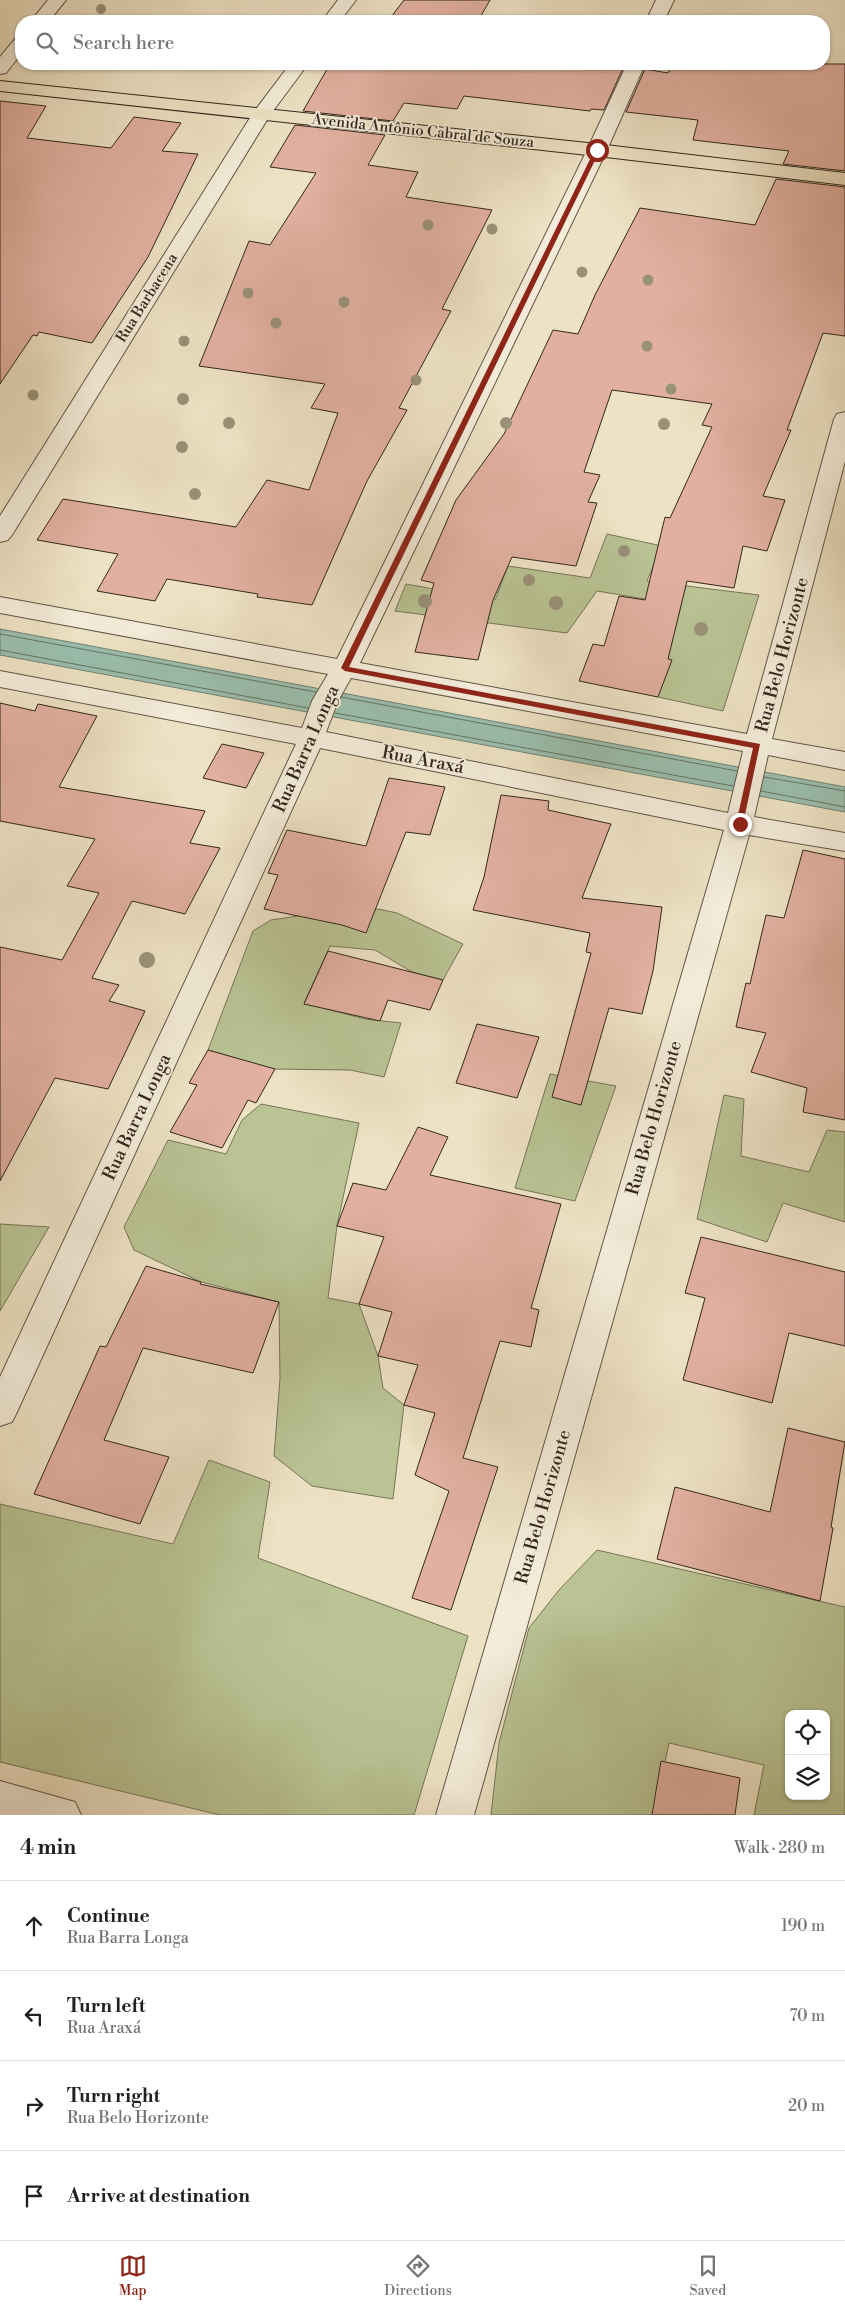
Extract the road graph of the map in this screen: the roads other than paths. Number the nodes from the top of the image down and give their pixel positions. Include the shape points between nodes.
1 (57, 0) edge
2 (347, 0) edge
3 (665, 0) edge
4 (45, 15) edge
5 (336, 15) edge
6 (658, 15) edge
7 (15, 51) edge
8 (0, 69) edge
9 (295, 70) edge
10 (633, 70) edge
11 (0, 86) edge
12 (262, 114) junction
13 (597, 150) junction
14 (845, 179) edge
15 (845, 419) edge
16 (0, 535) edge
17 (0, 605) edge
18 (340, 674) junction
19 (0, 679) edge
20 (313, 730) junction
21 (756, 754) junction
22 (845, 761) edge
23 (741, 814) junction
24 (845, 842) edge
25 (0, 1412) edge
26 (0, 1799) edge
27 (62, 1815) edge
28 (455, 1815) edge

1 - 4 street
2 - 5 street
3 - 6 street
7 - 8 street
9 - 12 street, Rua Barbacena
10 - 13 street, Rua Barra Longa
11 - 12 main road, Avenida Antônio Cabral de Souza
12 - 13 main road, Avenida Antônio Cabral de Souza
12 - 16 street, Rua Barbacena
13 - 14 main road, Avenida Antônio Cabral de Souza
13 - 18 street, Rua Barra Longa
15 - 21 street, Rua Belo Horizonte
17 - 18 street
18 - 20 street, Rua Barra Longa
18 - 21 street
19 - 20 street, Rua Araxá
20 - 23 street, Rua Araxá
20 - 25 street, Rua Barra Longa
21 - 22 street
21 - 23 street, Rua Belo Horizonte
23 - 24 street, Rua Araxá
23 - 28 street, Rua Belo Horizonte
26 - 27 street

